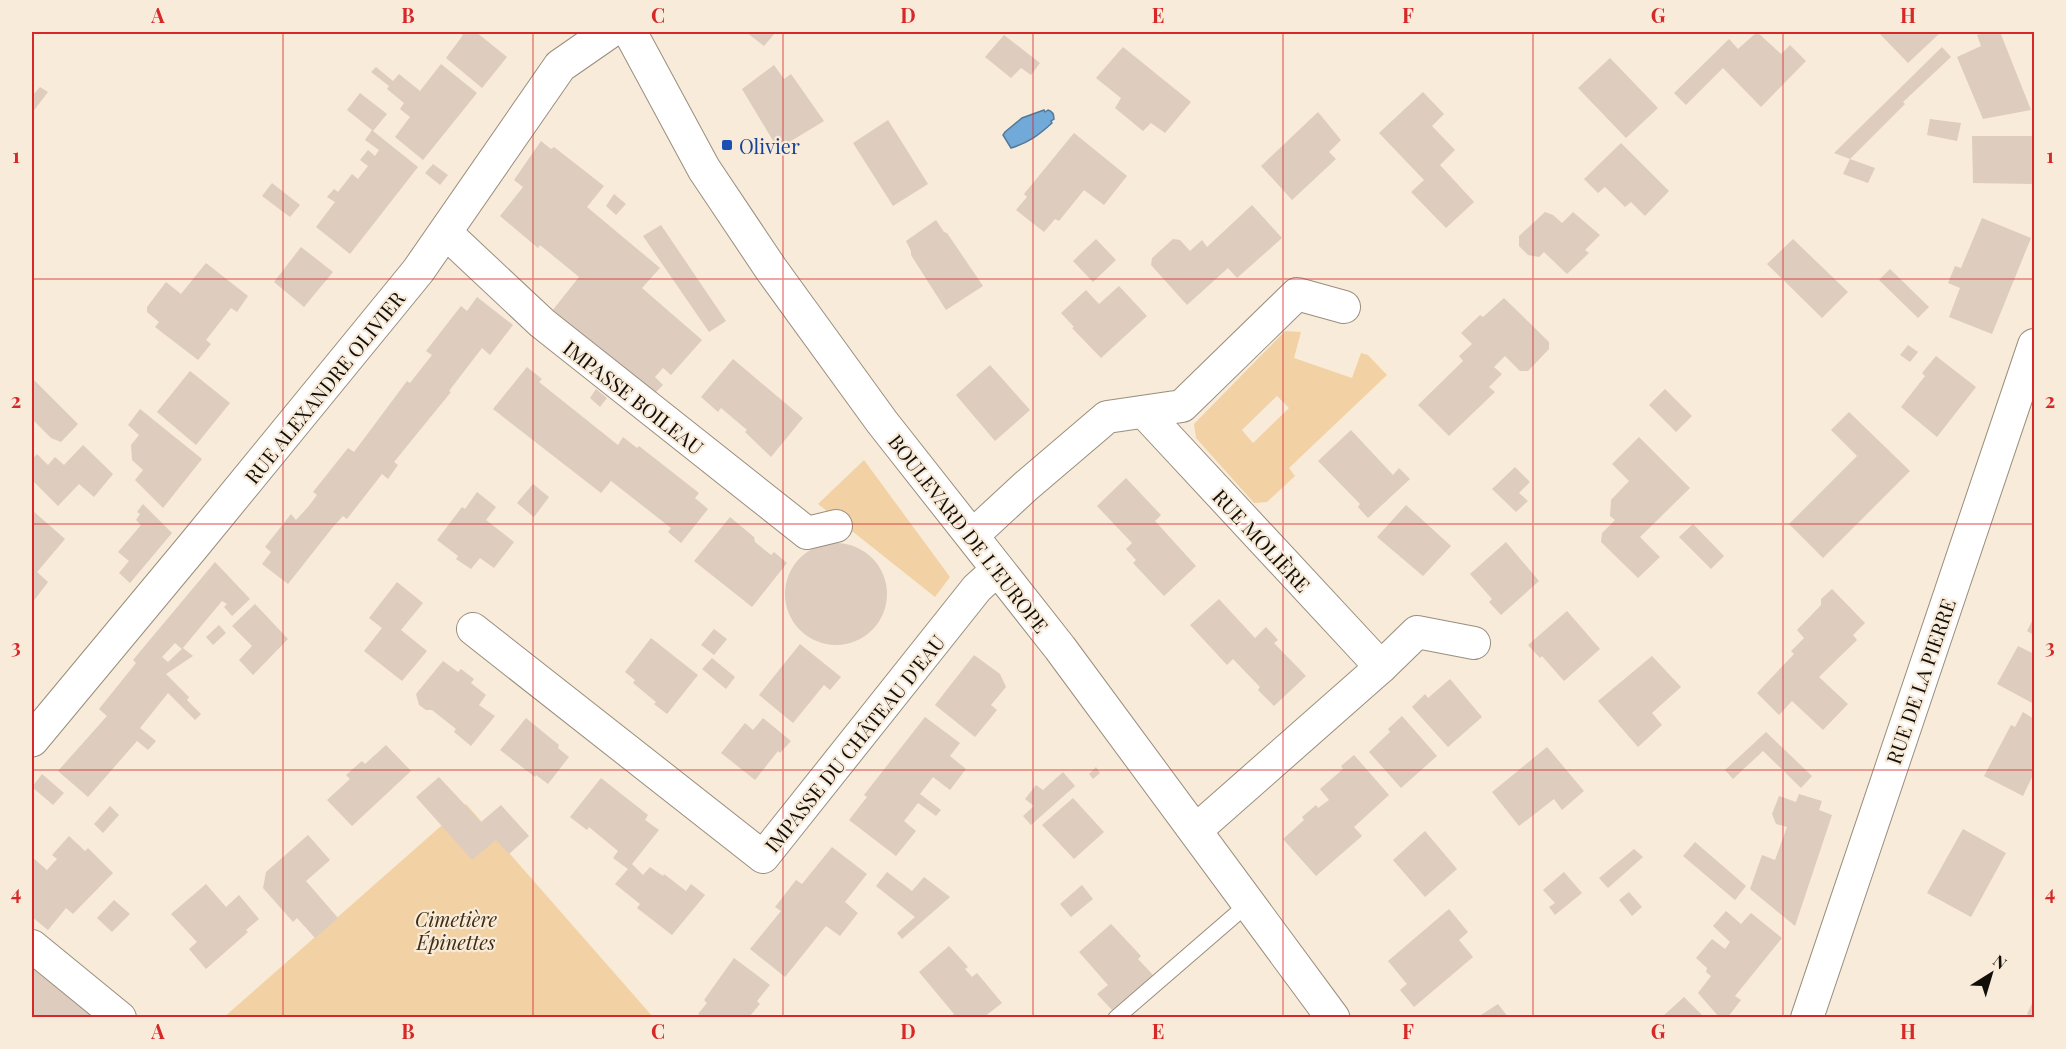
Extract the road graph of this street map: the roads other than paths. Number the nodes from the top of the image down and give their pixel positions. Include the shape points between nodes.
1 (609, 32) edge
2 (630, 32) edge
3 (446, 233) junction
4 (1344, 307) dead end
5 (2034, 345) edge
6 (1144, 412) junction
7 (836, 526) dead end
8 (972, 536) junction
9 (998, 569) junction
10 (473, 629) dead end
11 (1474, 643) dead end
12 (1381, 667) junction
13 (32, 740) edge
14 (1195, 831) junction
15 (1249, 903) junction
16 (32, 946) edge
17 (120, 1017) edge
18 (1116, 1017) edge
19 (1333, 1017) edge
20 (1807, 1017) edge

1 - 3 street, RUE ALEXANDRE OLIVIER via 560,66
2 - 8 street, BOULEVARD DE L'EUROPE via 704,169 771,269 882,422
3 - 7 street, IMPASSE BOILEAU via 542,323 807,533
3 - 13 street, RUE ALEXANDRE OLIVIER via 332,378
4 - 6 street via 1297,294 1182,406
5 - 20 street, RUE DE LA PIERRE
6 - 8 street via 1107,417
6 - 12 street, RUE MOLIÈRE
8 - 9 street, BOULEVARD DE L'EUROPE
9 - 10 street, IMPASSE DU CHÂTEAU D'EAU via 977,588 763,857 538,663
9 - 14 street, BOULEVARD DE L'EUROPE
11 - 12 street via 1417,632
12 - 14 street
14 - 15 street, BOULEVARD DE L'EUROPE
15 - 18 lane
15 - 19 street, BOULEVARD DE L'EUROPE
16 - 17 street

